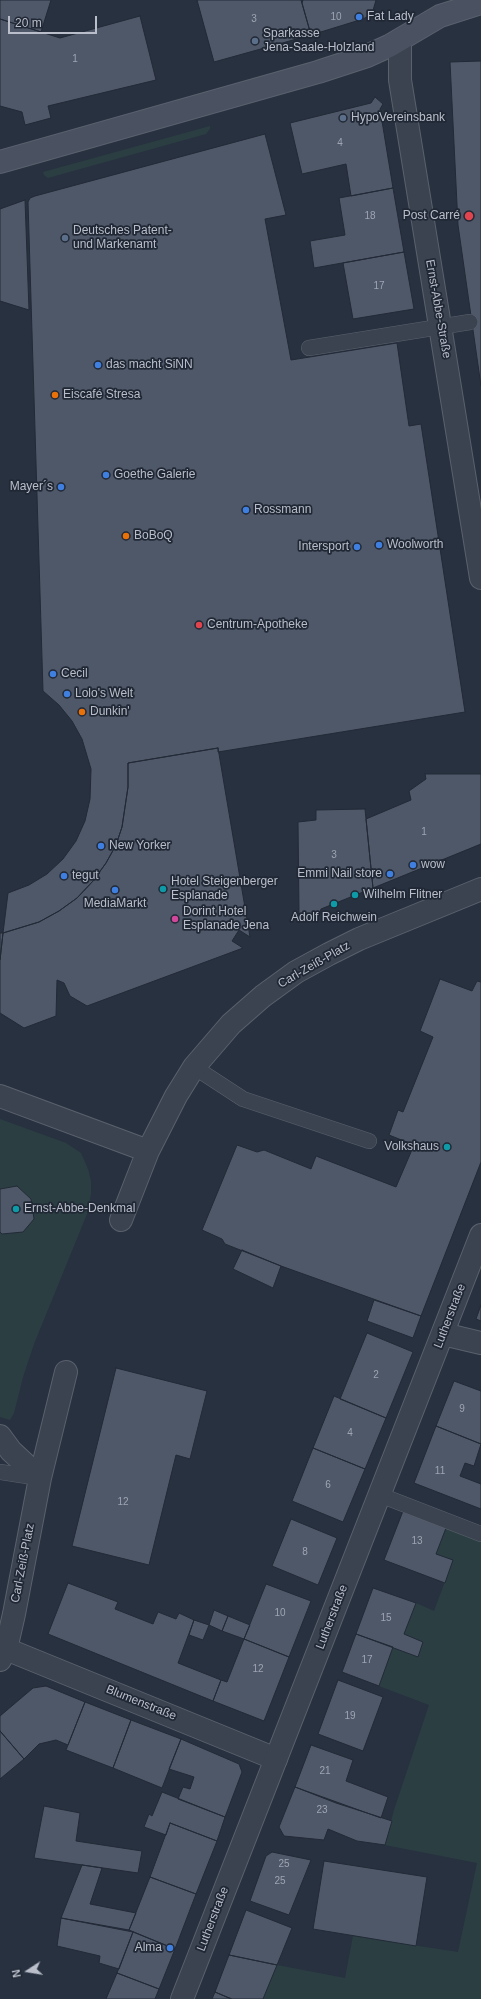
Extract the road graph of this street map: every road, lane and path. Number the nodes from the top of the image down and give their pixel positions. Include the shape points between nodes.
1 (481, 3) edge
2 (400, 40) junction
3 (0, 162) edge
4 (470, 322) dead end
5 (441, 327) junction
6 (308, 348) dead end
7 (481, 574) edge
8 (481, 889) edge
9 (194, 1067) junction
10 (0, 1096) edge
11 (369, 1141) dead end
12 (148, 1151) junction
13 (121, 1220) dead end
14 (481, 1235) edge
15 (443, 1334) junction
16 (481, 1343) edge
17 (66, 1372) dead end
18 (0, 1436) edge
19 (0, 1472) edge
20 (40, 1478) junction
21 (380, 1495) junction
22 (481, 1534) edge
23 (3, 1654) edge
24 (276, 1759) junction
25 (182, 1999) edge

1 - 2 main road via 440,16
2 - 3 main road via 367,56 283,83
2 - 5 street, Ernst-Abbe-Straße via 400,80
4 - 5 lane
5 - 6 lane
5 - 7 street, Ernst-Abbe-Straße
8 - 9 street, Carl-Zeiß-Platz via 359,939 296,972 231,1024
9 - 11 lane via 243,1099
9 - 12 street, Carl-Zeiß-Platz
10 - 12 street
12 - 13 street, Carl-Zeiß-Platz
14 - 15 street, Lutherstraße
15 - 16 street
15 - 21 street, Lutherstraße
17 - 20 street, Carl-Zeiß-Platz
18 - 20 street via 11,1451
19 - 20 lane
20 - 23 street, Carl-Zeiß-Platz
21 - 22 lane
21 - 24 street, Lutherstraße
23 - 24 street, Blumenstraße
24 - 25 street, Lutherstraße

